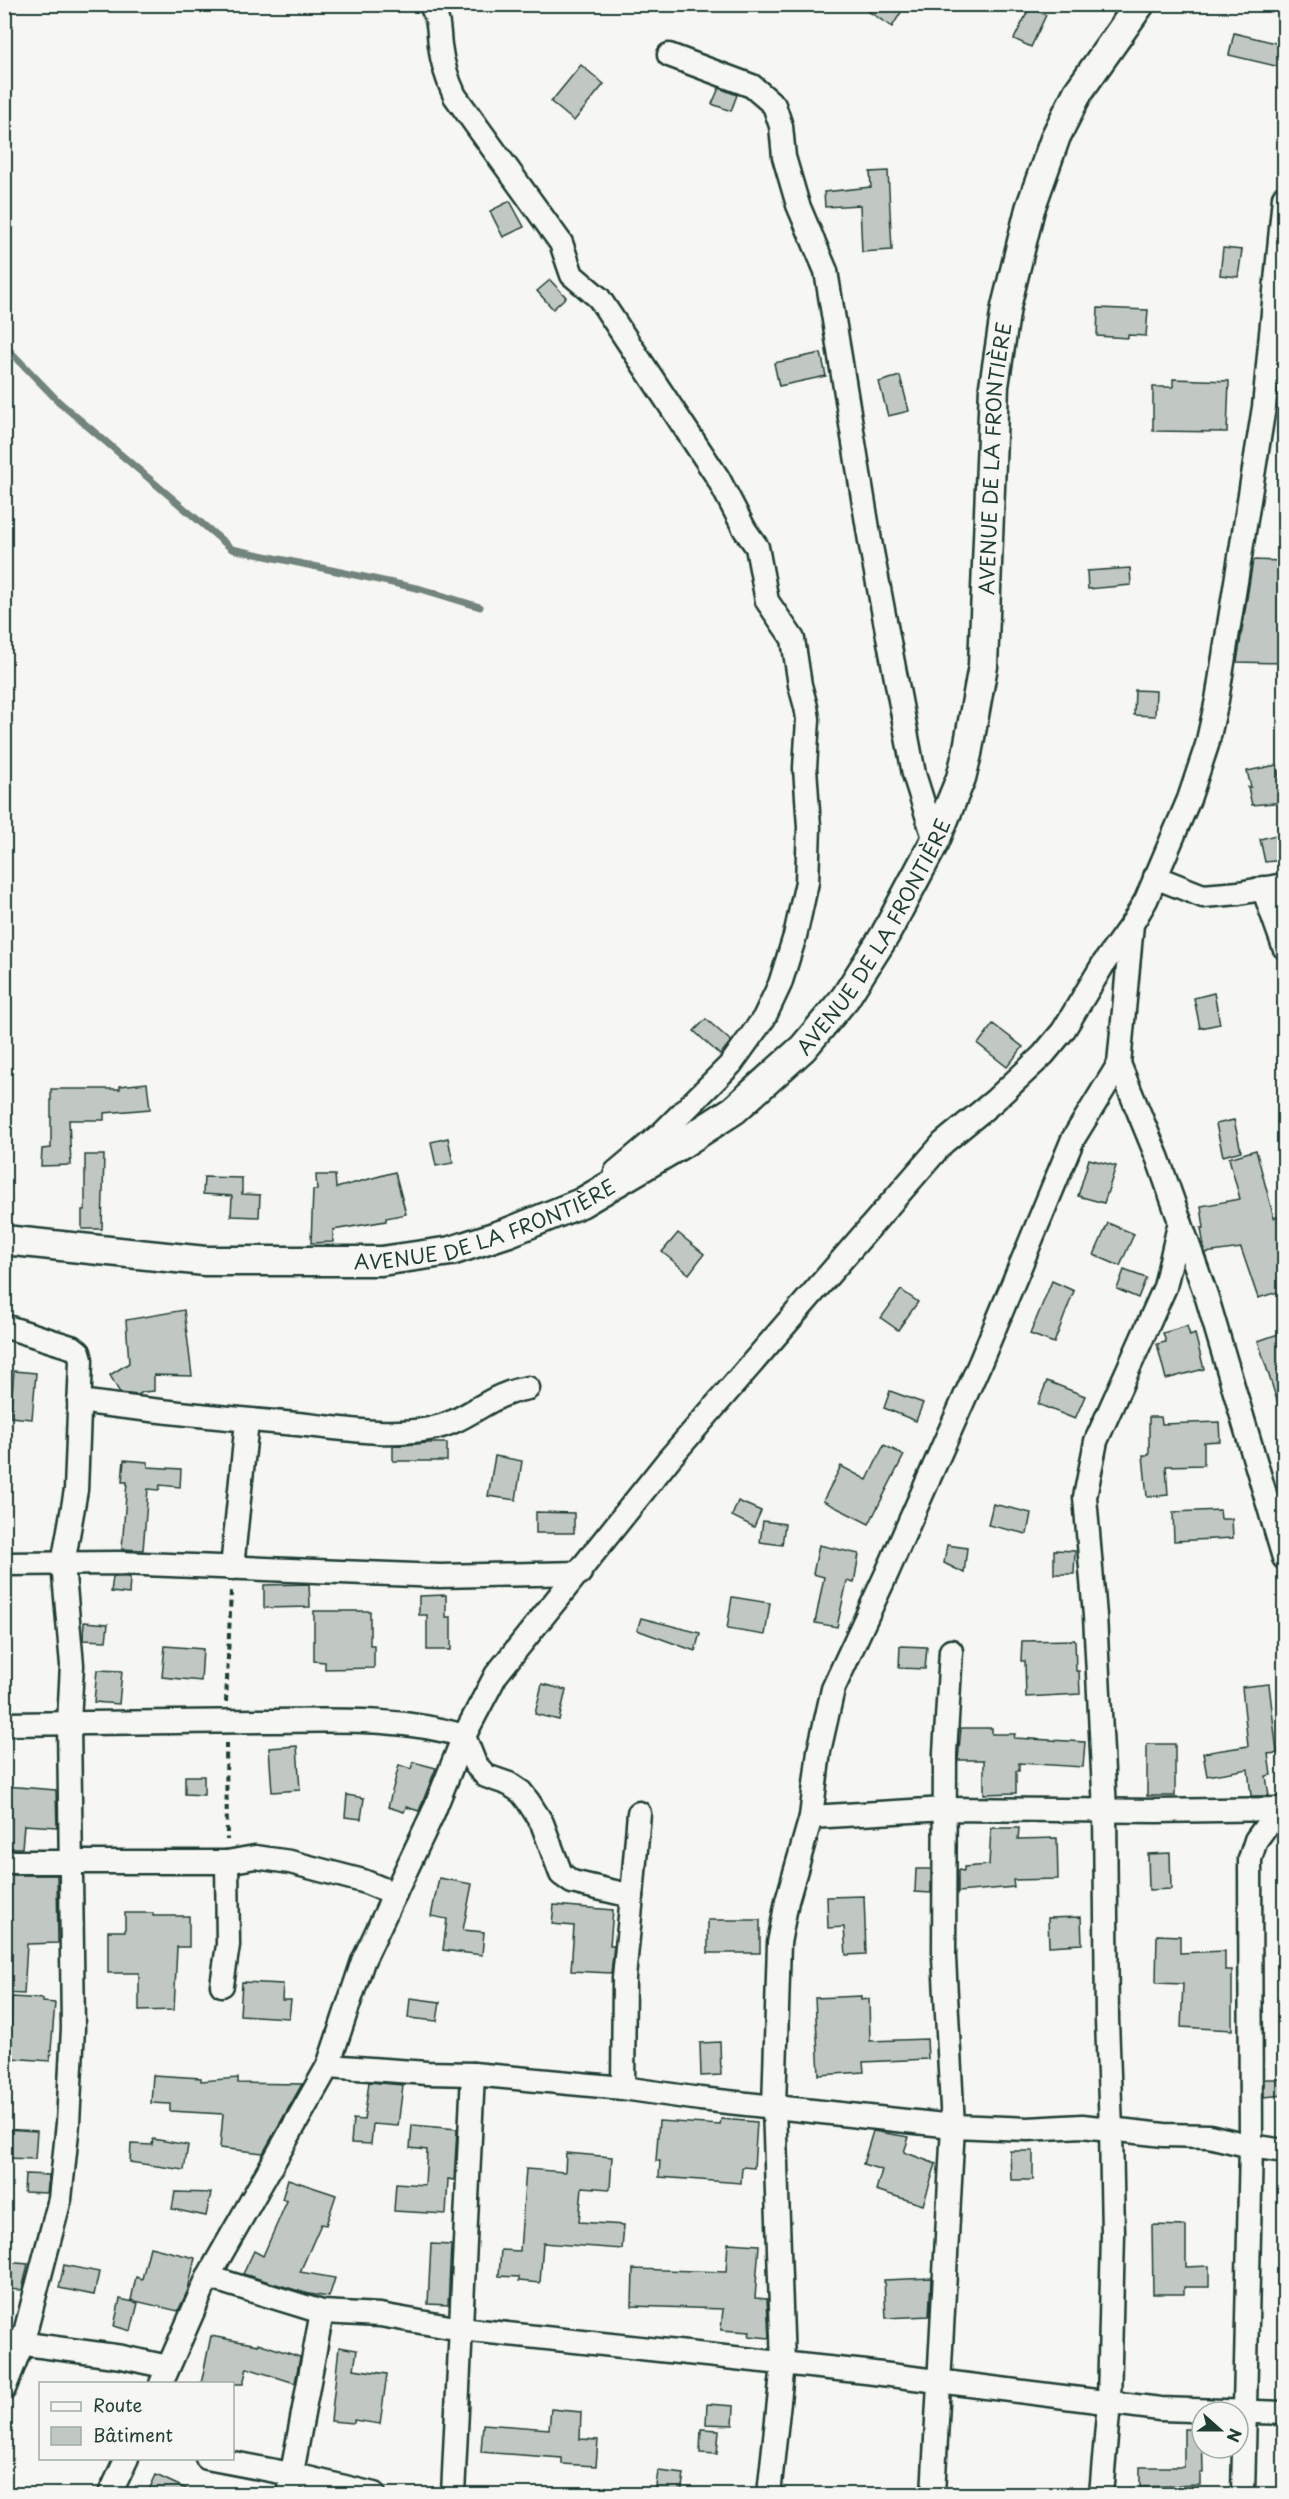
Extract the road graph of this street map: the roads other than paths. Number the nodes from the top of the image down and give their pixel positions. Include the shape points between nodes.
1 (430, 4) edge
2 (1140, 4) edge
3 (669, 55) dead end
4 (1284, 197) edge
5 (935, 841) junction
6 (1155, 877) junction
7 (1274, 886) edge
8 (1132, 924) junction
9 (1284, 947) edge
10 (1119, 1064) junction
11 (581, 1203) junction
12 (1180, 1221) junction
13 (4, 1240) edge
14 (4, 1326) edge
15 (528, 1388) dead end
16 (79, 1401) junction
17 (247, 1421) junction
18 (1284, 1558) edge
19 (4, 1564) edge
20 (63, 1564) junction
21 (232, 1568) junction
22 (580, 1573) junction
23 (951, 1652) dead end
24 (69, 1723) junction
25 (4, 1724) edge
26 (464, 1737) junction
27 (945, 1809) junction
28 (1105, 1810) junction
29 (1281, 1810) edge
30 (639, 1813) dead end
31 (811, 1817) junction
32 (4, 1862) edge
33 (70, 1862) junction
34 (227, 1862) junction
35 (395, 1894) junction
36 (632, 1896) junction
37 (222, 1984) dead end
38 (328, 2066) junction
39 (473, 2074) junction
40 (623, 2088) junction
41 (774, 2107) junction
42 (953, 2126) junction
43 (1111, 2130) junction
44 (1251, 2146) junction
45 (1284, 2151) edge
46 (208, 2277) junction
47 (322, 2312) junction
48 (460, 2329) junction
49 (13, 2342) edge
50 (783, 2364) junction
51 (165, 2375) edge
52 (940, 2382) junction
53 (4, 2389) edge
54 (1246, 2400) edge
55 (1108, 2403) junction
56 (1190, 2410) edge
57 (1250, 2412) edge
58 (1284, 2413) edge
59 (127, 2460) edge
60 (213, 2460) edge
61 (1244, 2460) edge
62 (290, 2484) edge
63 (110, 2494) edge
64 (374, 2494) edge
65 (453, 2494) edge
66 (770, 2494) edge
67 (933, 2494) edge
68 (1101, 2494) edge
69 (1243, 2494) edge

1 - 11 street via 440,26 440,46 455,96 561,243 572,275 599,298 646,368 718,478 757,547 767,601 793,639 808,719 807,882 780,984 764,1018 730,1064 661,1134
2 - 5 street, AVENUE DE LA FRONTIÈRE via 1078,92 1056,136 1027,220 1006,307 994,386 983,666 968,754
3 - 5 street via 752,86 774,105 798,205 826,271 870,541 914,774
4 - 6 street via 1264,408 1217,700 1190,799
5 - 11 street, AVENUE DE LA FRONTIÈRE via 845,998 803,1048 734,1110
6 - 7 street via 1203,896
6 - 8 street
7 - 9 street
8 - 10 street
8 - 22 street via 1063,1031 1043,1055 943,1143 669,1459
10 - 12 street
10 - 31 street via 1073,1139 980,1363 833,1689 819,1751
11 - 13 street, AVENUE DE LA FRONTIÈRE via 451,1251 381,1261 205,1261
12 - 18 street via 1207,1298
12 - 28 street via 1165,1287 1096,1441 1085,1497
14 - 16 street via 79,1352
15 - 17 street via 496,1396 455,1423 427,1429 367,1432
16 - 17 street
16 - 20 street via 76,1490
17 - 21 street
19 - 20 street
20 - 21 street
20 - 24 street via 72,1665
21 - 22 street via 440,1576
22 - 26 street via 496,1675
23 - 27 street
24 - 25 street
24 - 26 street via 395,1722
24 - 33 street
26 - 35 street
26 - 36 street via 475,1764 486,1776 509,1784 528,1801 542,1823 561,1874 572,1882
27 - 28 street
27 - 31 street
27 - 42 street via 944,1958
28 - 29 street
28 - 43 street
29 - 44 street via 1256,1840 1250,1859
30 - 36 street
31 - 41 street via 779,1943
32 - 33 street
33 - 34 street
33 - 49 street via 73,2028 69,2124 60,2199
34 - 35 street via 255,1857 290,1862 363,1881
34 - 37 street via 228,1945
35 - 38 street via 363,1961
36 - 40 street via 624,1978
38 - 39 street
38 - 46 street
39 - 40 street
39 - 48 street
40 - 41 street
41 - 42 street
41 - 50 street
42 - 43 street via 1082,2126
42 - 52 street
43 - 44 street via 1209,2136
43 - 55 street via 1113,2234
44 - 45 street
44 - 54 street
46 - 47 street
46 - 51 street
47 - 48 street via 381,2315
47 - 62 street
48 - 50 street
48 - 65 street
49 - 51 street via 122,2357
49 - 53 street
50 - 52 street
50 - 66 street
52 - 55 street
52 - 67 street
55 - 56 street
55 - 68 street
57 - 58 street
59 - 63 street
60 - 62 street
61 - 69 street
62 - 64 street

